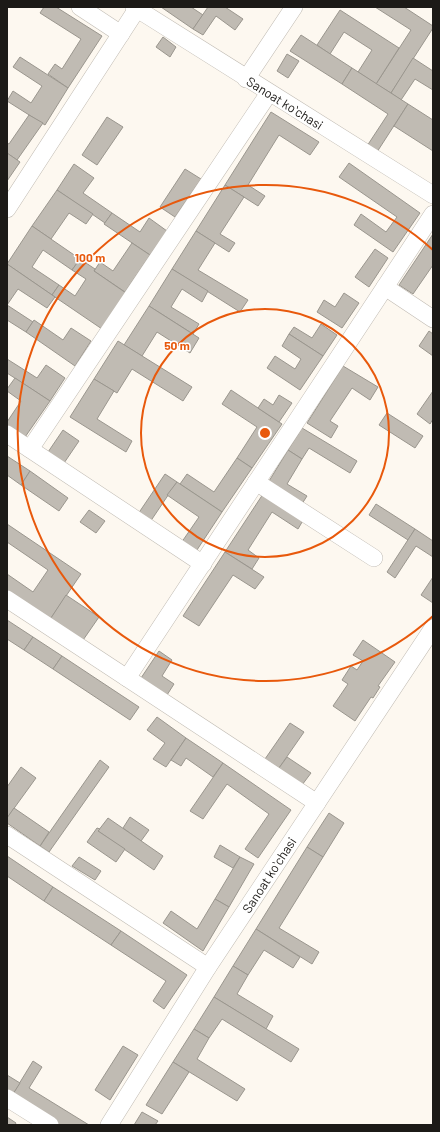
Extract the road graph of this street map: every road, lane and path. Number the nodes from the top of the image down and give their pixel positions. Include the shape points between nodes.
1 (80, 7) edge
2 (294, 7) edge
3 (135, 8) edge
4 (121, 34) junction
5 (246, 79) junction
6 (269, 93) junction
7 (433, 195) edge
8 (7, 208) edge
9 (433, 214) edge
10 (385, 287) junction
11 (433, 319) edge
12 (7, 434) edge
13 (30, 449) junction
14 (256, 482) junction
15 (374, 558) dead end
16 (203, 564) junction
17 (7, 599) edge
18 (433, 628) edge
19 (127, 678) junction
20 (317, 803) junction
21 (7, 835) edge
22 (208, 967) junction
23 (7, 1098) edge
24 (50, 1125) edge
25 (109, 1125) edge

1 - 4 street
2 - 5 street
3 - 4 street, Sanoat koʻchasi
3 - 5 street, Sanoat koʻchasi
4 - 8 street, Sanoat koʻchasi
5 - 6 street, Sanoat koʻchasi
6 - 7 street, Sanoat koʻchasi
6 - 13 street
9 - 10 street
10 - 11 street
10 - 14 street
12 - 13 street
13 - 16 street
14 - 15 street
14 - 16 street
16 - 19 street
17 - 19 street
18 - 20 street, Sanoat koʻchasi
19 - 20 street
20 - 22 street, Sanoat koʻchasi
21 - 22 street
22 - 25 street, Sanoat koʻchasi
23 - 24 street

